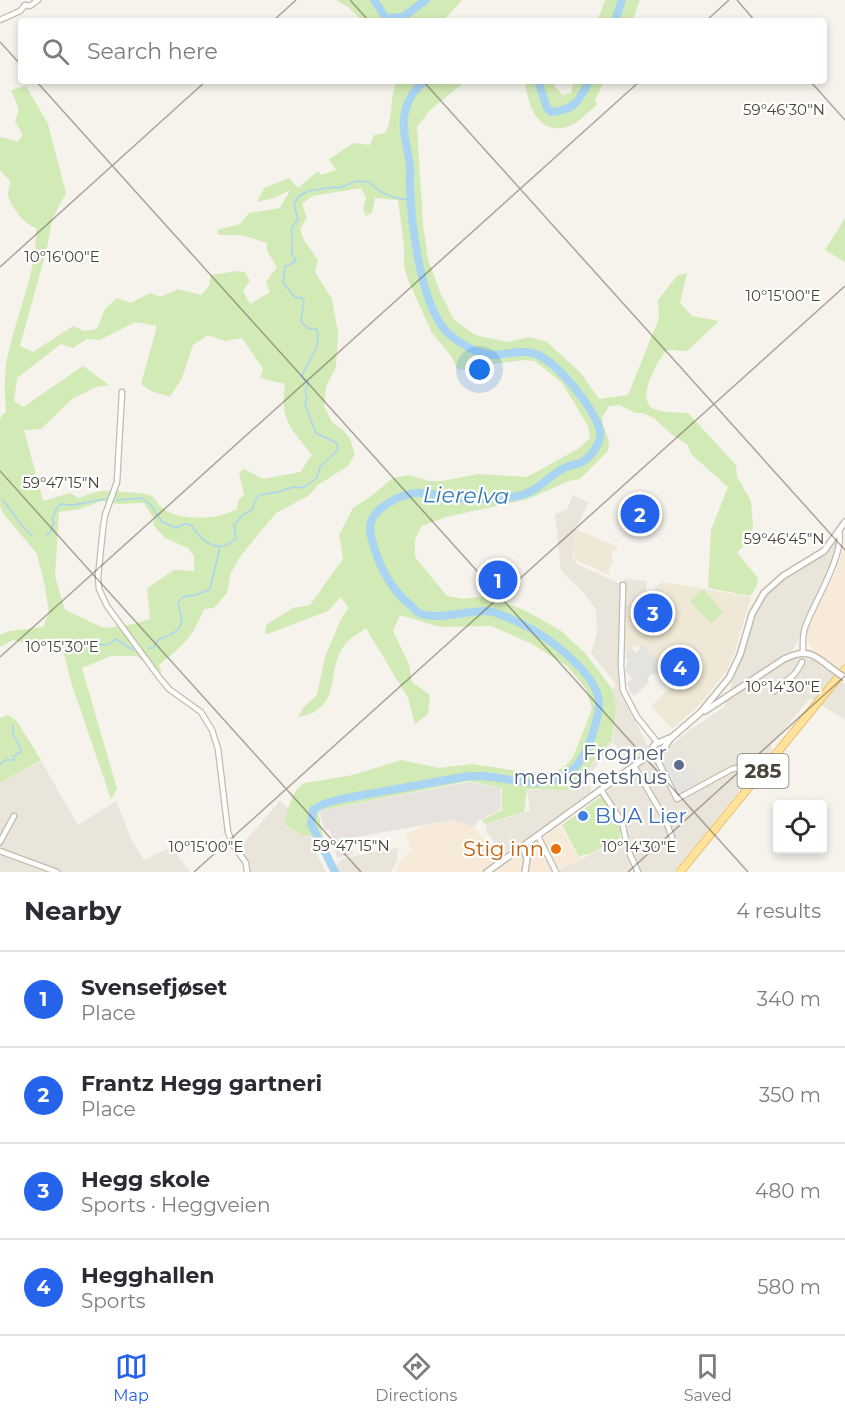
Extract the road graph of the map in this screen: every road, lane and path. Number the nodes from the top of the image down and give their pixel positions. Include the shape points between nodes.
1 (20, 0) edge
2 (38, 0) edge
3 (25, 6) junction
4 (0, 21) edge
5 (122, 392) dead end
6 (845, 522) edge
7 (839, 531) junction
8 (623, 585) dead end
9 (803, 653) junction
10 (802, 662) dead end
11 (845, 669) edge
12 (845, 678) edge
13 (774, 691) dead end
14 (700, 713) junction
15 (658, 748) junction
16 (761, 758) dead end
17 (634, 766) junction
18 (601, 790) junction
19 (14, 816) dead end
20 (538, 836) junction
21 (672, 837) dead end
22 (0, 842) edge
23 (521, 849) junction
24 (0, 851) edge
25 (57, 872) edge
26 (247, 872) edge
27 (487, 872) edge
28 (525, 872) edge
29 (556, 872) edge
30 (638, 872) edge
31 (680, 872) edge

1 - 3 street
2 - 3 street
3 - 4 street
5 - 26 street via 117,482 103,528 98,577 101,597 169,689 201,712 212,730 228,832
6 - 7 street
7 - 9 street via 843,541 839,556 805,627
7 - 14 street via 824,551 783,576 764,593 752,614 734,671
8 - 15 street via 621,680 628,702
9 - 12 street, bridge via 814,655
9 - 14 street via 784,659
10 - 13 street via 794,677
11 - 31 main road, 285
14 - 15 street
15 - 16 street via 659,762 677,799 732,769 755,765
15 - 17 street
17 - 18 street
17 - 21 street
18 - 20 street
18 - 30 street via 622,822
19 - 22 street
20 - 23 street
20 - 29 street
23 - 27 street
23 - 28 street via 527,855
24 - 25 street

